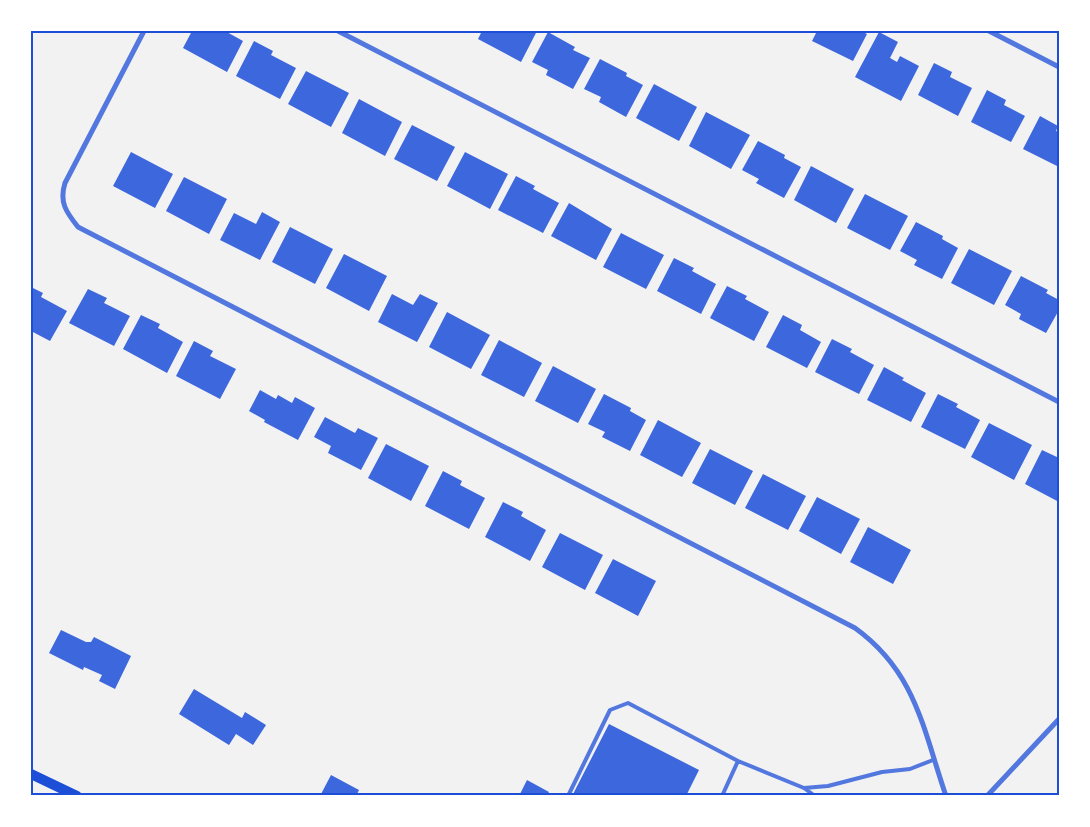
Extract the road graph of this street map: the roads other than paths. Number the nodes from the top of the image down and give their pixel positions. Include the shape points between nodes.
1 (144, 31) edge
2 (338, 31) edge
3 (989, 31) edge
4 (1059, 67) edge
5 (1059, 402) edge
6 (1059, 719) edge
7 (933, 760) junction
8 (738, 761) junction
9 (31, 774) edge
10 (804, 788) junction
11 (76, 796) edge
12 (568, 796) edge
13 (722, 796) edge
14 (815, 796) edge
15 (946, 796) edge
16 (987, 796) edge

1 - 7 street via 65,183 61,195 67,213 78,227 855,628 884,652 906,683
2 - 5 street
3 - 4 street
6 - 16 street
7 - 10 lane via 910,769
7 - 15 street
8 - 10 lane
8 - 12 lane via 628,703 610,710
8 - 13 lane
9 - 11 main road
10 - 14 lane

